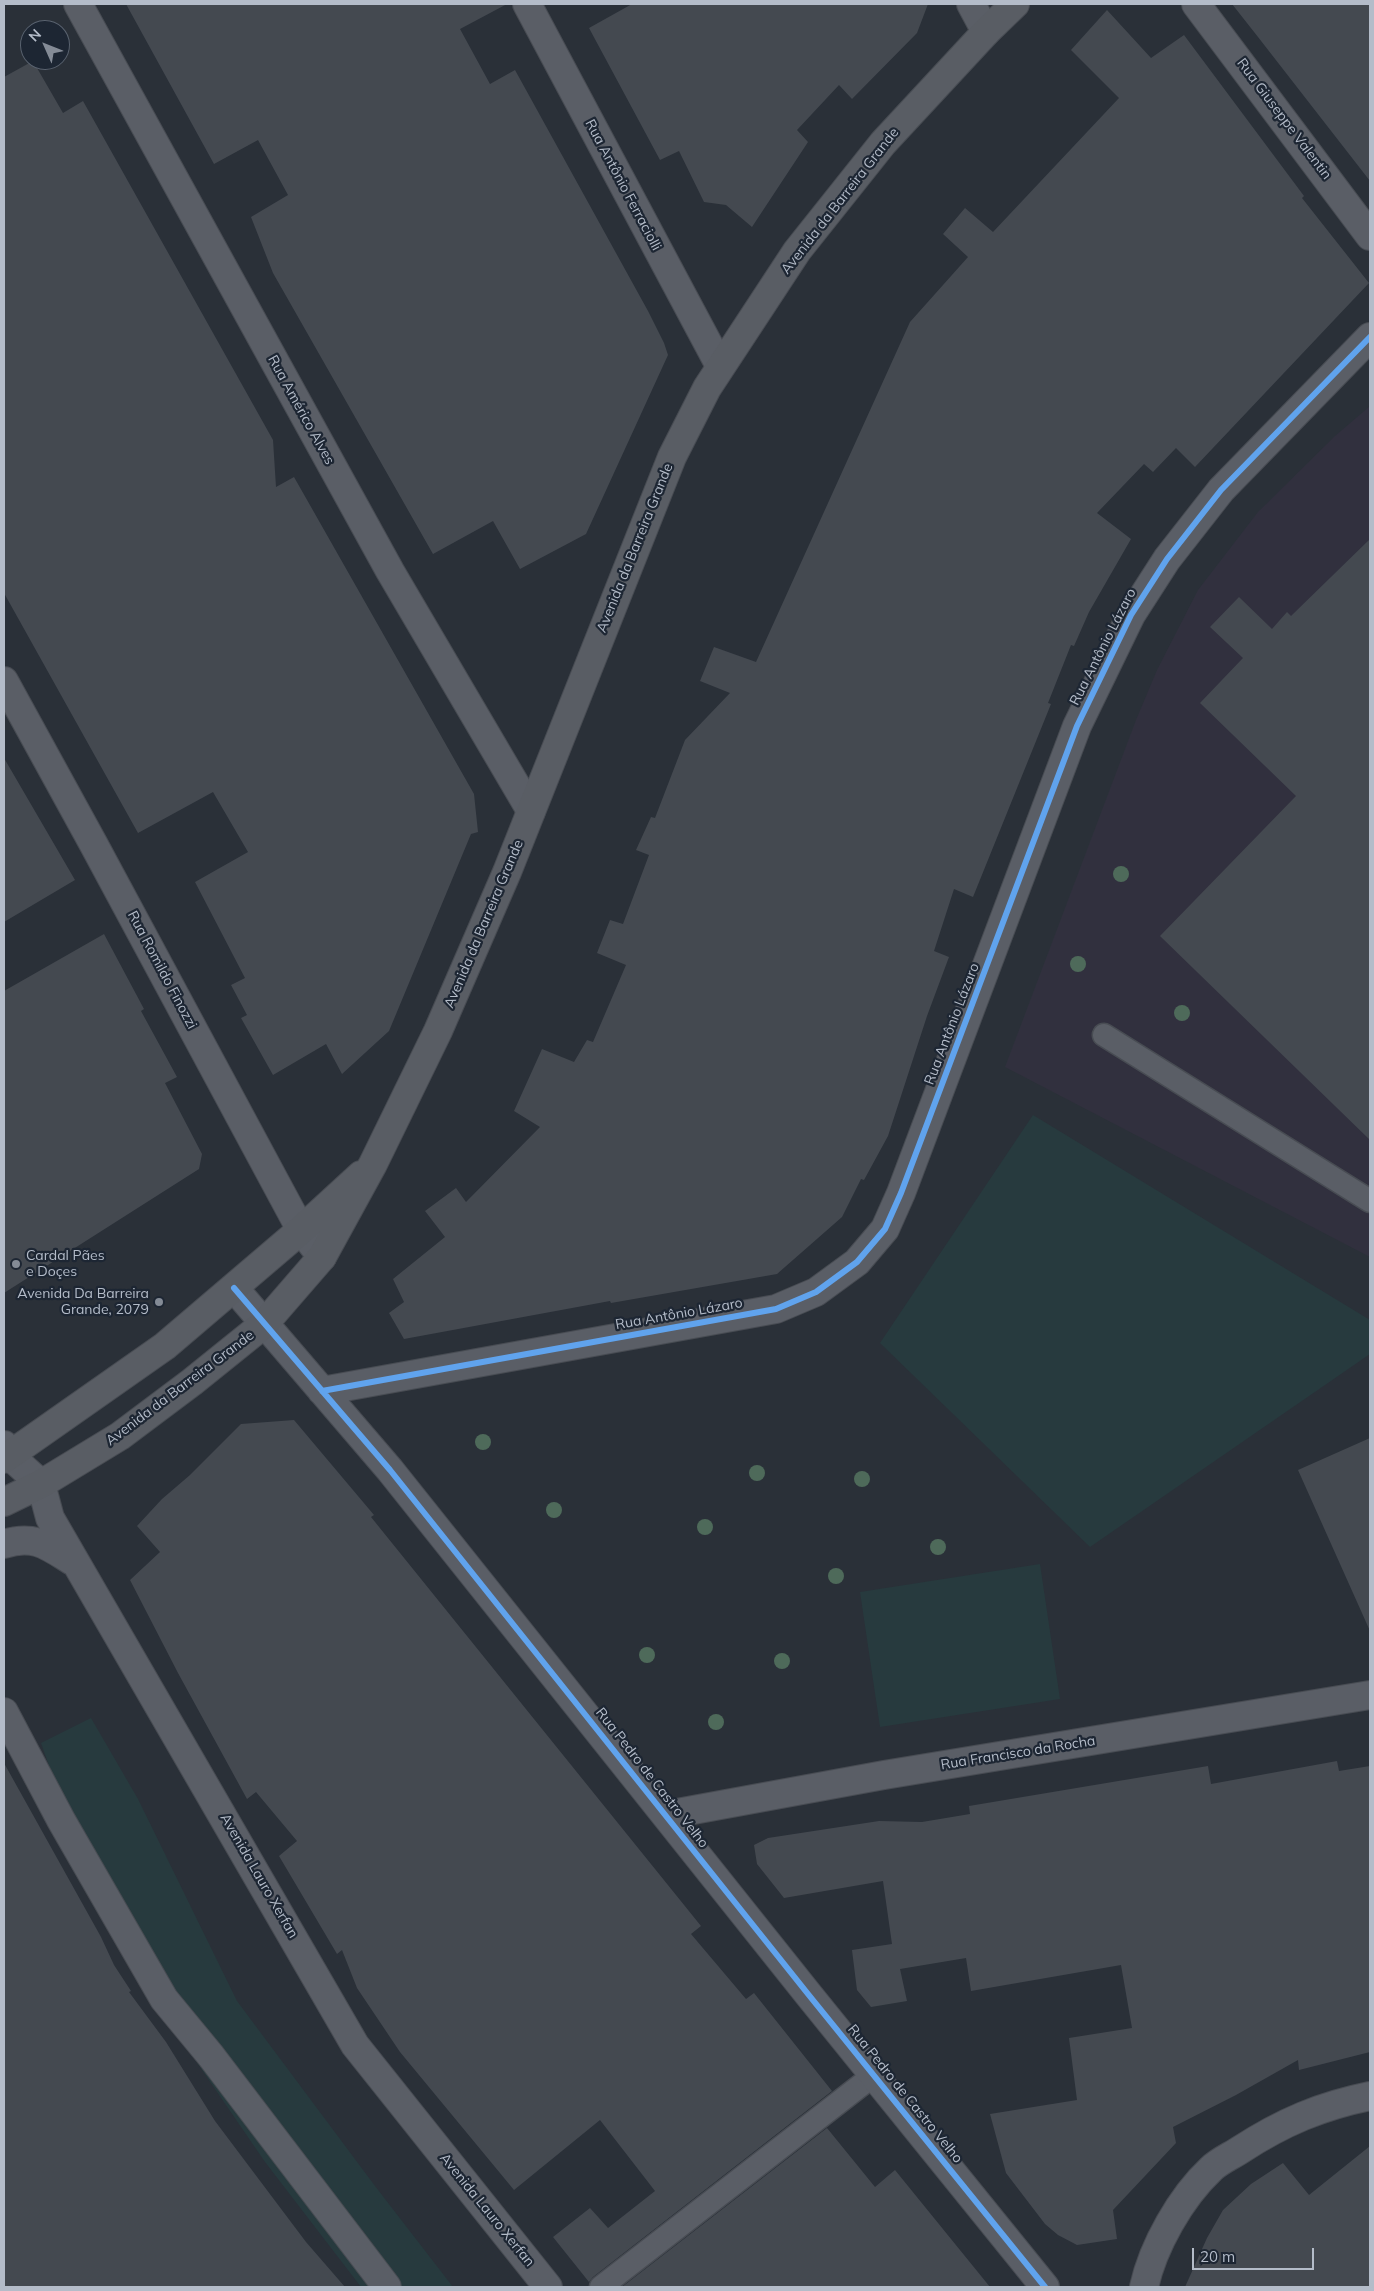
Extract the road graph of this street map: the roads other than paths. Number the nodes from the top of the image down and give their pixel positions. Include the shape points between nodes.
1 (78, 4) edge
2 (527, 4) edge
3 (971, 4) edge
4 (1015, 4) edge
5 (1196, 4) edge
6 (986, 32) junction
7 (1370, 236) edge
8 (1370, 337) edge
9 (720, 366) junction
10 (4, 681) edge
11 (531, 812) junction
12 (1104, 1035) dead end
13 (373, 1164) junction
14 (1370, 1201) edge
15 (301, 1230) junction
16 (322, 1257) junction
17 (234, 1288) junction
18 (264, 1324) junction
19 (322, 1391) junction
20 (6, 1453) edge
21 (41, 1484) junction
22 (4, 1502) edge
23 (4, 1544) edge
24 (76, 1563) junction
25 (1370, 1695) edge
26 (4, 1712) edge
27 (666, 1815) junction
28 (874, 2075) junction
29 (1370, 2096) edge
30 (387, 2287) edge
31 (548, 2287) edge
32 (601, 2287) edge
33 (1046, 2287) edge
34 (1144, 2287) edge

1 - 11 street, Rua Américo Alves via 390,571
2 - 9 street, Rua Antônio Ferraciolli
3 - 6 street
4 - 6 main road, Avenida da Barreira Grande
5 - 7 street, Rua Giuseppe Valentin
6 - 9 main road, Avenida da Barreira Grande via 877,150 797,252
8 - 19 street, Rua Antônio Lázaro via 1221,490 1166,559 1131,615 1077,726 901,1193 885,1229 857,1262 816,1292 776,1309
9 - 11 main road, Avenida da Barreira Grande via 672,457
10 - 15 street, Rua Romildo Finozzi
11 - 13 main road, Avenida da Barreira Grande via 438,1031
12 - 14 lane
13 - 15 main road, Avenida da Barreira Grande
13 - 16 main road, Avenida da Barreira Grande
15 - 16 street, Rua Romildo Finozzi
15 - 17 main road, Avenida da Barreira Grande
16 - 18 main road, Avenida da Barreira Grande
17 - 18 street, Rua Pedro de Castro Velho
17 - 20 main road, Avenida da Barreira Grande via 165,1346
18 - 19 street, Rua Pedro de Castro Velho
18 - 21 main road, Avenida da Barreira Grande via 120,1436
19 - 27 street, Rua Pedro de Castro Velho via 390,1470
20 - 21 street
21 - 22 main road, Avenida da Barreira Grande
21 - 24 street, Avenida Lauro Xerfan via 50,1518
23 - 24 street via 14,1540 40,1541
24 - 31 street, Avenida Lauro Xerfan via 356,2045
25 - 27 street, Rua Francisco da Rocha via 884,1774
26 - 30 street via 61,1820 164,1999
27 - 28 street, Rua Pedro de Castro Velho
28 - 32 lane
28 - 33 street, Rua Pedro de Castro Velho
29 - 34 street via 1334,2103 1272,2129 1212,2168 1179,2206 1148,2270

